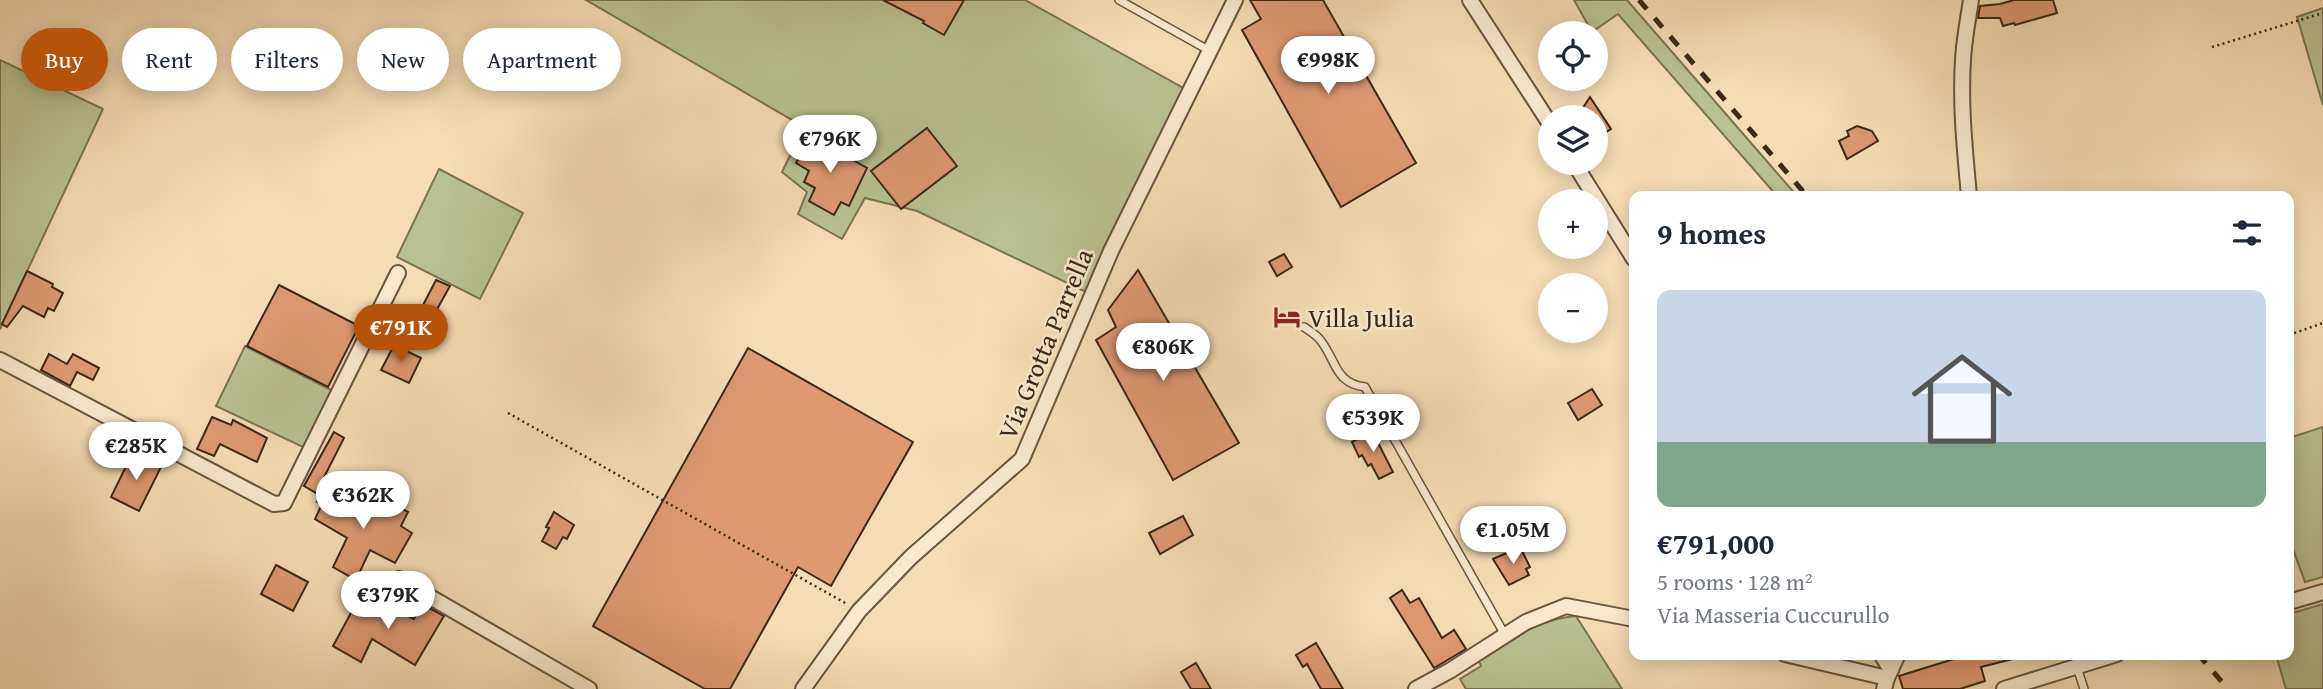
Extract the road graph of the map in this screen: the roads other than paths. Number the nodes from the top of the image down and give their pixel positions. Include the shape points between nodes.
1 (1119, 0) edge
2 (1235, 0) edge
3 (1470, 0) edge
4 (1971, 0) edge
5 (1211, 51) junction
6 (1538, 105) edge
7 (1582, 175) edge
8 (1969, 191) edge
9 (1629, 251) edge
10 (398, 272) dead end
11 (1304, 327) dead end
12 (0, 359) edge
13 (399, 579) dead end
14 (2323, 592) edge
15 (2294, 601) edge
16 (1629, 618) edge
17 (1504, 635) junction
18 (1809, 660) edge
19 (1882, 660) edge
20 (1895, 660) edge
21 (2099, 660) edge
22 (2077, 667) junction
23 (1887, 679) edge
24 (589, 689) edge
25 (803, 689) edge
26 (1416, 689) edge
27 (2004, 689) edge
28 (2084, 689) edge

1 - 5 lane
2 - 5 street, Via Grotta Parrella
3 - 6 street
4 - 8 street via 1962,79
5 - 25 street, Via Grotta Parrella via 1111,251 1022,459 911,557 859,611
7 - 9 street
10 - 12 street via 284,503 274,504
11 - 17 lane via 1320,339 1350,385 1365,387
13 - 24 street
14 - 15 street
16 - 17 street via 1566,606
17 - 26 street
18 - 23 street
19 - 23 street
20 - 23 street
21 - 22 street
22 - 27 street
22 - 28 lane

